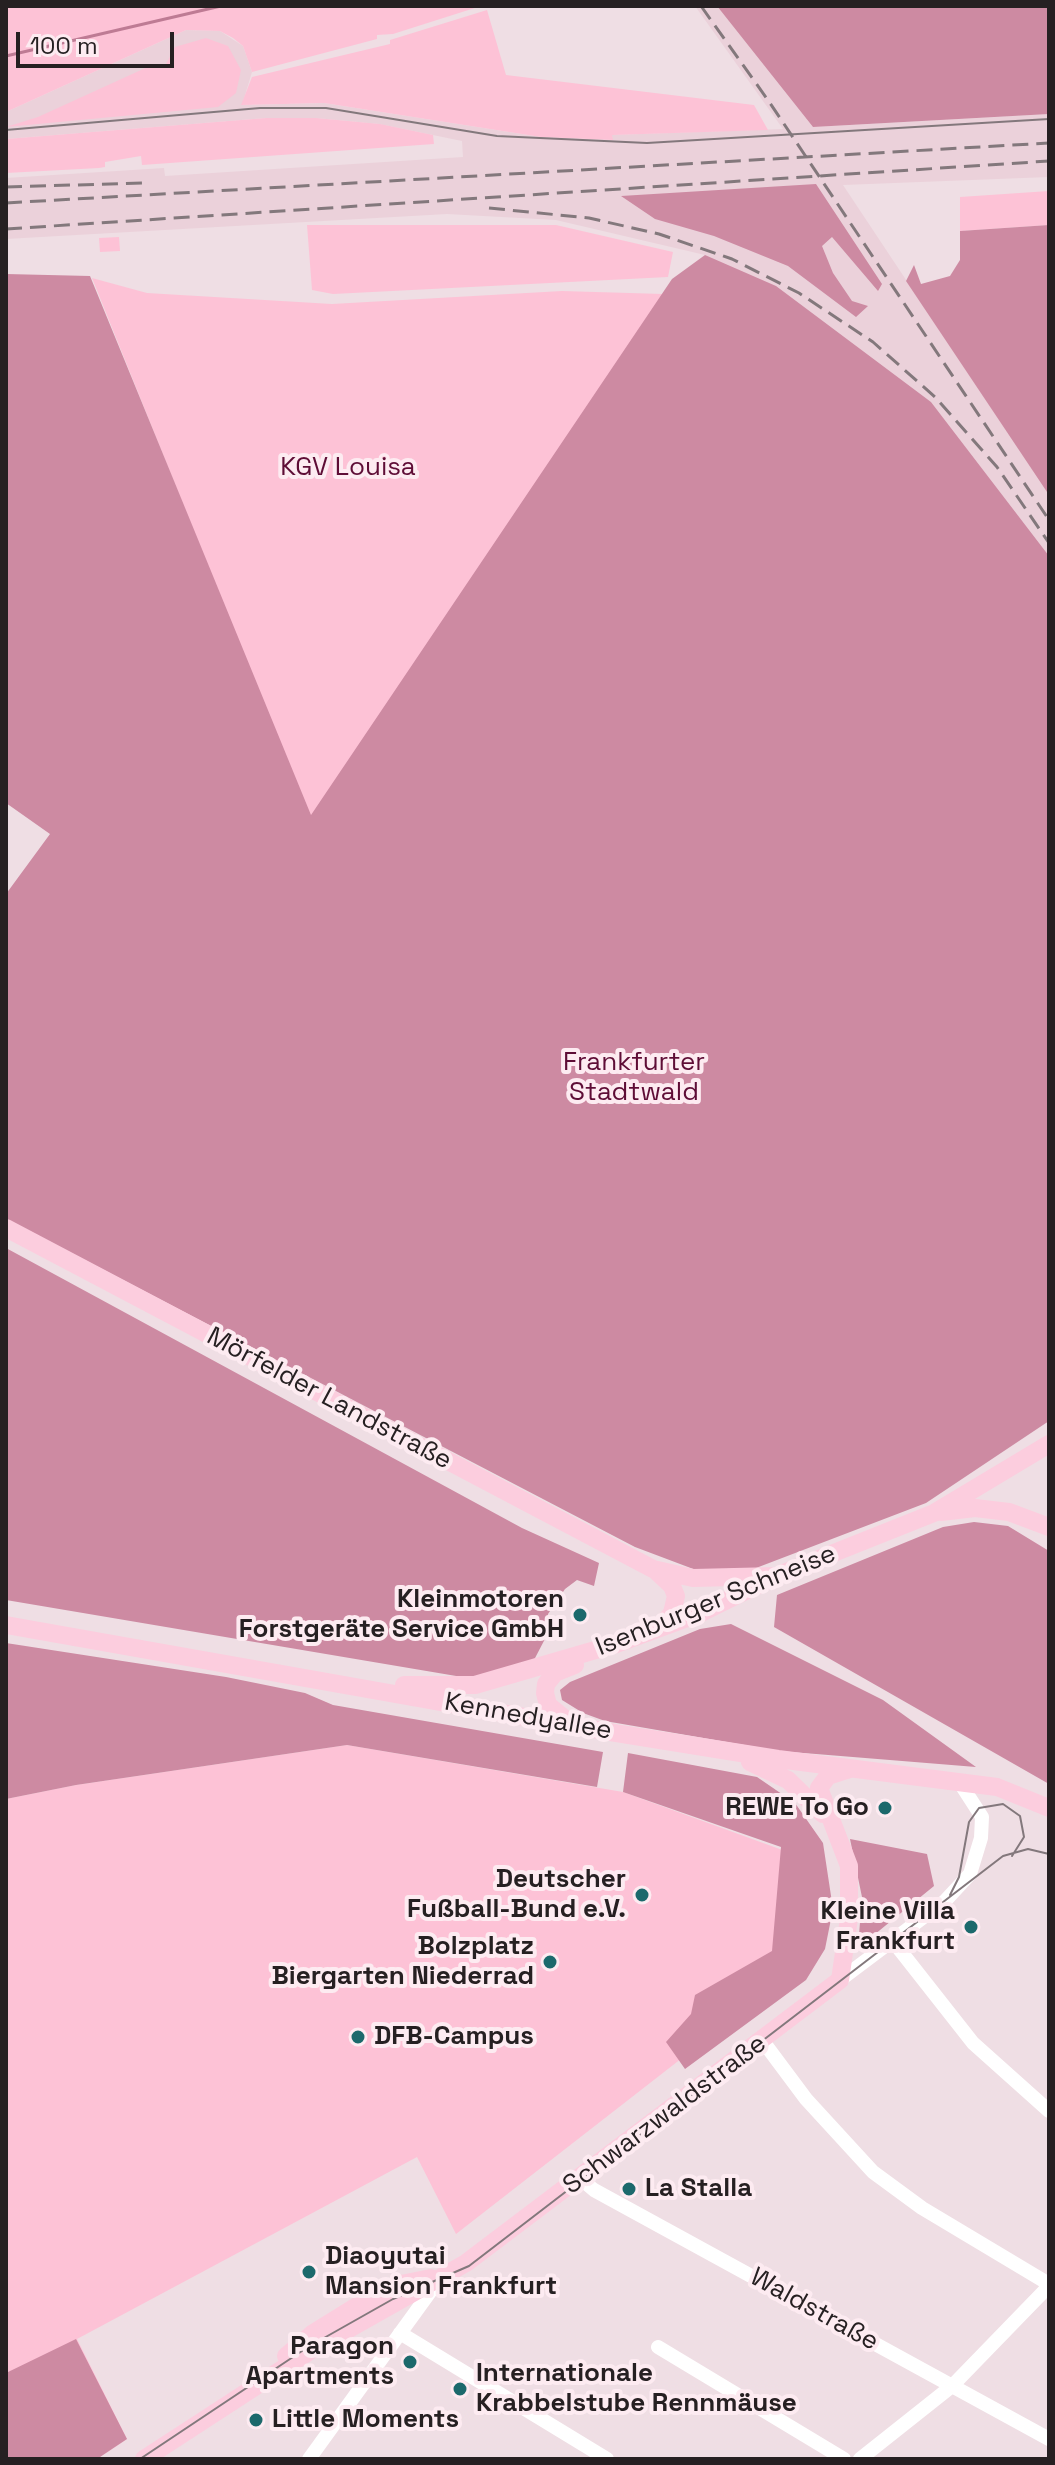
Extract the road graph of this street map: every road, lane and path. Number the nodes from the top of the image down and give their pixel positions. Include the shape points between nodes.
1 (6, 1228) edge
2 (1049, 1444) edge
3 (934, 1513) junction
4 (1049, 1527) edge
5 (653, 1569) junction
6 (776, 1576) junction
7 (6, 1625) edge
8 (659, 1628) junction
9 (627, 1639) junction
10 (361, 1686) junction
11 (576, 1726) junction
12 (715, 1748) junction
13 (850, 1769) junction
14 (960, 1783) junction
15 (1049, 1808) edge
16 (831, 1823) junction
17 (892, 1940) junction
18 (840, 1980) junction
19 (762, 2040) junction
20 (1049, 2111) edge
21 (581, 2179) junction
22 (443, 2276) junction
23 (1049, 2285) edge
24 (400, 2333) junction
25 (658, 2347) dead end
26 (952, 2386) junction
27 (1049, 2439) edge
28 (144, 2459) edge
29 (309, 2459) edge
30 (607, 2459) edge
31 (844, 2459) edge
32 (860, 2459) edge

1 - 5 main road, Mörfelder Landstraße
2 - 3 main road, Isenburger Schneise
3 - 4 main road via 975,1508 1009,1512
3 - 6 main road, Isenburger Schneise
5 - 6 main road, Mörfelder Landstraße via 688,1577
5 - 8 main road, Mörfelder Landstraße via 676,1598
6 - 8 main road, Isenburger Schneise
7 - 10 main road, Kennedyallee
8 - 9 main road, Isenburger Schneise
9 - 10 main road, Isenburger Schneise via 475,1685
9 - 11 main road via 555,1673 546,1684 548,1705
10 - 11 main road, Kennedyallee
11 - 12 main road, Kennedyallee
12 - 13 main road, Kennedyallee
12 - 16 main road via 723,1756 751,1762 788,1780
13 - 14 main road, Kennedyallee
13 - 16 main road via 819,1785
14 - 15 main road, Kennedyallee via 1008,1790
14 - 17 street, Schwarzwaldstraße via 979,1807 982,1832 972,1871 955,1892
16 - 18 main road via 845,1851 851,1885
17 - 18 street, Schwarzwaldstraße
17 - 20 street via 973,2043
18 - 19 main road, Schwarzwaldstraße
19 - 21 main road, Schwarzwaldstraße
19 - 23 street via 806,2099 873,2172
21 - 22 main road, Schwarzwaldstraße
21 - 26 street, Waldstraße
22 - 24 street
22 - 28 main road, Schwarzwaldstraße via 252,2388
23 - 26 street
24 - 29 street
24 - 30 street
25 - 31 street
26 - 27 street, Waldstraße
26 - 32 street

